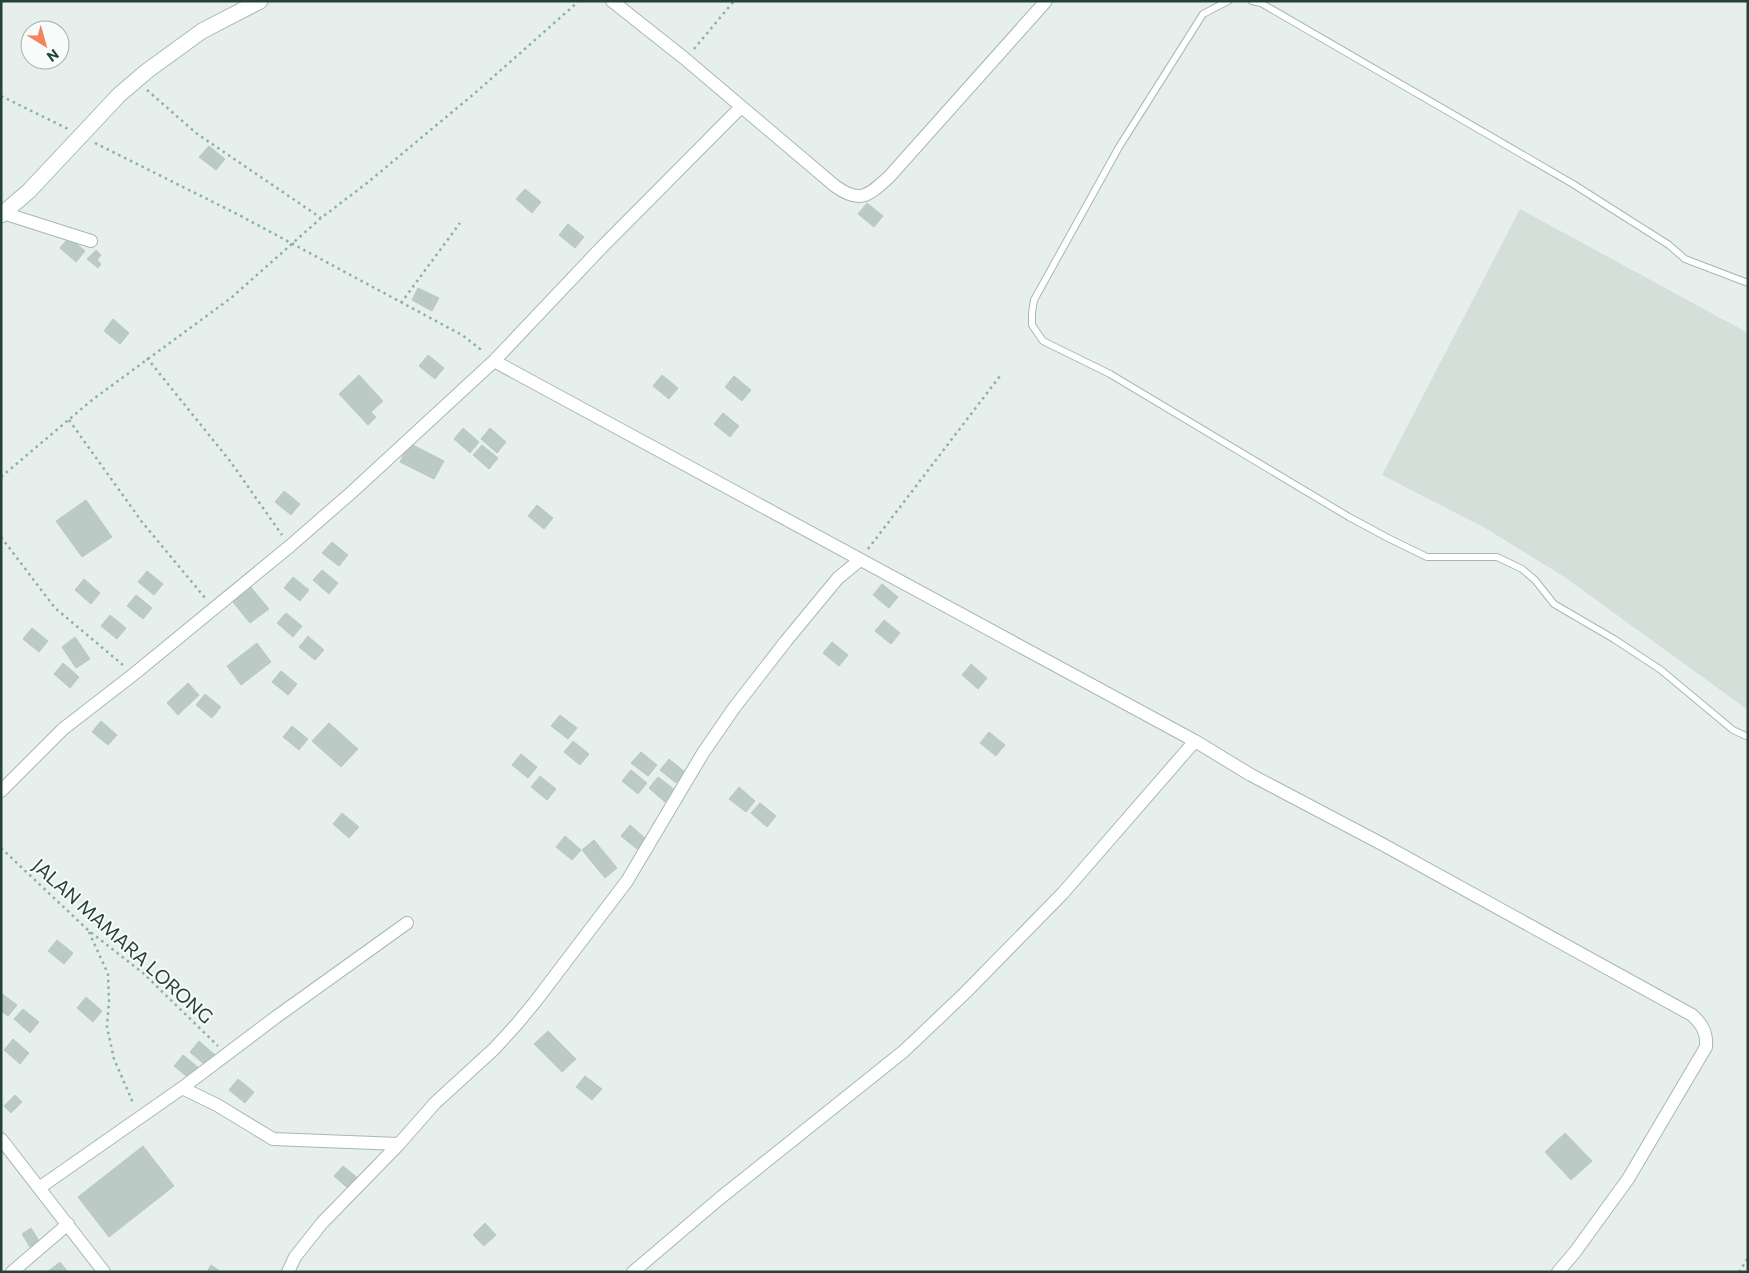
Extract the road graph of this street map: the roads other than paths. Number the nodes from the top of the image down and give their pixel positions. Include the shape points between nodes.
1 (260, 1) edge
2 (612, 1) edge
3 (1046, 1) edge
4 (1228, 1) edge
5 (1252, 1) edge
6 (741, 107) junction
7 (2, 214) edge
8 (91, 241) dead end
9 (1748, 283) edge
10 (494, 361) junction
11 (860, 560) junction
12 (1748, 738) edge
13 (1195, 741) junction
14 (1, 791) edge
15 (407, 923) dead end
16 (182, 1088) junction
17 (2, 1142) edge
18 (399, 1144) junction
19 (39, 1188) junction
20 (68, 1224) junction
21 (12, 1272) edge
22 (104, 1272) edge
23 (288, 1272) edge
24 (633, 1272) edge
25 (1558, 1272) edge

1 - 7 street via 202,31 119,95 29,191
2 - 6 street
3 - 6 street via 889,177 871,192 857,196 846,194
4 - 12 lane via 1203,14 1119,147 1034,300 1032,325 1043,341 1110,374 1388,538 1427,556 1497,557 1522,569 1554,604 1660,670 1733,730
5 - 9 lane via 1261,3 1573,184 1669,245 1686,260
6 - 10 street
7 - 8 street
10 - 11 street
10 - 14 street via 290,546 63,729
11 - 13 street
11 - 18 street via 838,578 734,708 703,753 627,881 535,1002
13 - 24 street via 1063,894 904,1051
13 - 25 street via 1692,1015 1700,1023 1707,1038 1702,1056 1628,1179
15 - 16 street
16 - 18 street via 273,1139
16 - 19 street
17 - 19 street
18 - 23 street via 322,1223 295,1257
19 - 20 street
20 - 21 street
20 - 22 street

